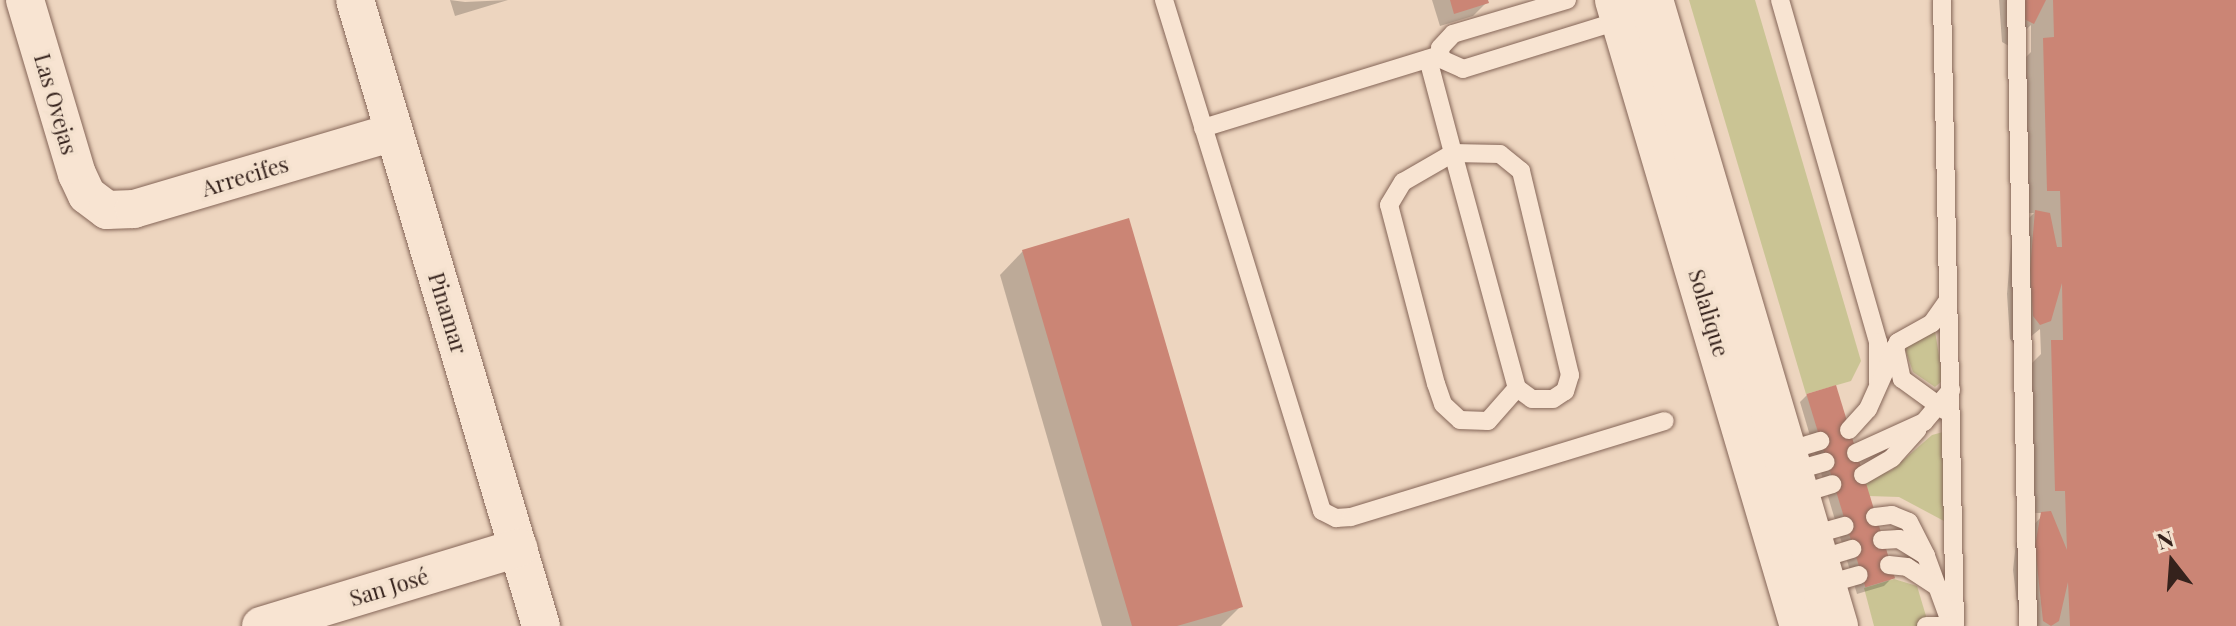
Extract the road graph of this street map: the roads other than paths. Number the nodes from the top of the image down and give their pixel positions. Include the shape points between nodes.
1 (25, 0) edge
2 (355, 0) edge
3 (1164, 0) edge
4 (1567, 0) edge
5 (1780, 0) edge
6 (1942, 0) edge
7 (2016, 0) edge
8 (1634, 5) edge
9 (1433, 57) junction
10 (1203, 128) junction
11 (394, 132) junction
12 (1453, 153) junction
13 (95, 204) joint
14 (1948, 300) junction
15 (1895, 347) junction
16 (1878, 383) junction
17 (1517, 388) junction
18 (1945, 398) junction
19 (1665, 421) dead end
20 (1924, 422) junction
21 (1849, 430) dead end
22 (1856, 453) dead end
23 (1863, 475) dead end
24 (1875, 517) dead end
25 (1882, 540) dead end
26 (518, 548) junction
27 (1926, 556) junction
28 (1889, 565) dead end
29 (1938, 587) junction
30 (261, 626) edge
31 (541, 626) edge
32 (1802, 626) edge
33 (1836, 626) edge
34 (1926, 626) edge
35 (1951, 626) edge
36 (2028, 626) edge

1 - 13 street, Las Ovejas via 77,174
2 - 11 street, Pinamar
3 - 10 lane
4 - 9 lane via 1453,34
5 - 16 lane via 1878,342
6 - 14 lane
7 - 36 lane
8 - 9 lane via 1463,69
8 - 32 main road, Solalique
8 - 33 main road, Solalique via 1808,468 1834,555
9 - 10 lane
9 - 12 lane
10 - 19 lane via 1314,495 1329,516 1351,517
11 - 13 street, Arrecifes via 134,209 107,210
11 - 26 street, Pinamar
12 - 17 lane
12 - 17 lane via 1500,154 1521,171 1570,375 1565,391 1553,399 1532,399
12 - 17 lane via 1403,182 1389,205 1436,384 1443,404 1460,420 1488,421
14 - 15 lane via 1932,323
14 - 18 lane
15 - 16 lane
15 - 18 lane via 1902,379
16 - 21 lane via 1868,409
18 - 20 lane
18 - 35 lane via 1952,421
20 - 22 lane
20 - 23 lane via 1892,458
24 - 27 lane via 1892,515 1909,522
25 - 27 lane via 1899,539
26 - 30 street, San José
26 - 31 street, Pinamar
27 - 29 lane
28 - 29 lane via 1907,567
29 - 35 lane
34 - 35 lane

